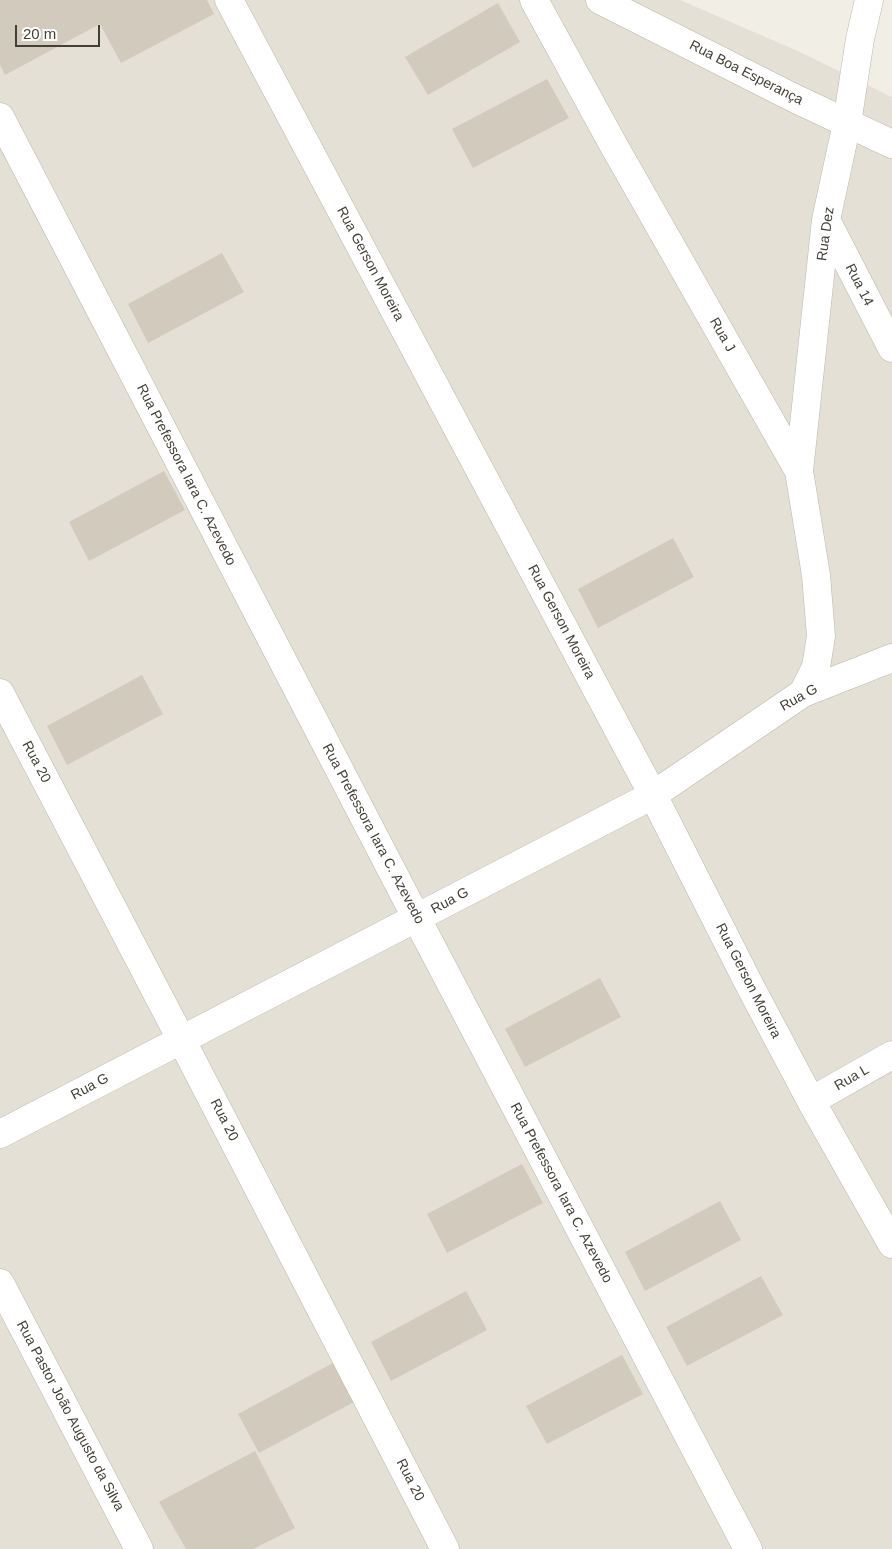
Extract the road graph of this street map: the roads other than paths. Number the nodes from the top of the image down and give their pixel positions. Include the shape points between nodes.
1 (229, 0) edge
2 (534, 0) edge
3 (600, 0) edge
4 (869, 0) edge
5 (0, 117) edge
6 (847, 123) junction
7 (892, 144) edge
8 (826, 220) junction
9 (892, 348) edge
10 (799, 471) junction
11 (892, 658) edge
12 (0, 693) edge
13 (803, 693) junction
14 (653, 795) junction
15 (417, 919) junction
16 (182, 1039) junction
17 (892, 1055) edge
18 (811, 1100) junction
19 (0, 1134) edge
20 (892, 1244) edge
21 (0, 1283) edge
22 (139, 1549) edge
23 (445, 1549) edge
24 (748, 1549) edge

1 - 14 street, Rua Gerson Moreira
2 - 10 street, Rua J
3 - 6 street, Rua Boa Esperança
4 - 6 street, Rua Dez
5 - 15 street, Rua Prefessora Iara C. Azevedo
6 - 7 street, Rua Boa Esperança
6 - 8 street, Rua Dez
8 - 9 street, Rua 14
8 - 10 street, Rua Dez
10 - 13 street, Rua J via 816,575 821,636 816,667
11 - 13 street, Rua G
12 - 16 street, Rua 20
13 - 14 street, Rua G
14 - 15 street, Rua G
14 - 18 street, Rua Gerson Moreira
15 - 16 street, Rua G
15 - 24 street, Rua Prefessora Iara C. Azevedo
16 - 19 street, Rua G
16 - 23 street, Rua 20
17 - 18 street, Rua L
18 - 20 street, Rua Gerson Moreira
21 - 22 street, Rua Pastor João Augusto da Silva

